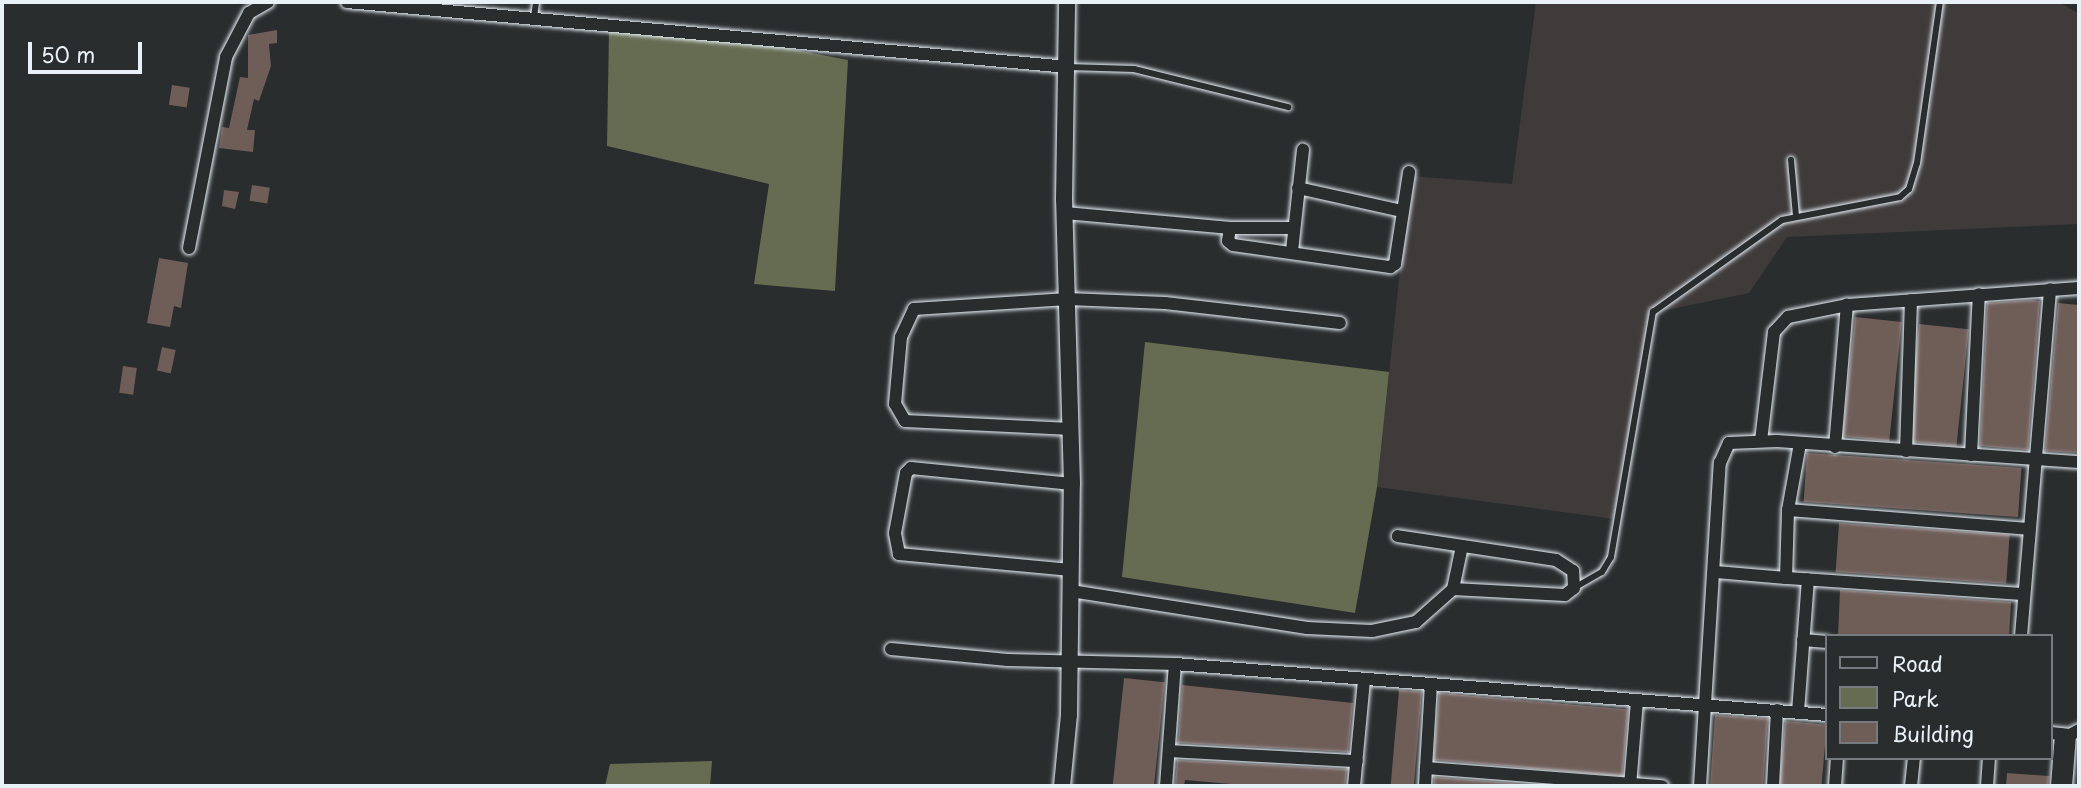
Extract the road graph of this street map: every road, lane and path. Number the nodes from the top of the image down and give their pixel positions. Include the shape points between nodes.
1 (268, 2) edge
2 (347, 2) edge
3 (536, 2) edge
4 (1068, 2) edge
5 (1940, 2) edge
6 (384, 3) edge
7 (534, 17) junction
8 (1068, 67) junction
9 (1288, 107) dead end
10 (1303, 150) dead end
11 (1791, 160) dead end
12 (1409, 172) dead end
13 (1298, 188) junction
14 (1402, 211) junction
15 (1065, 213) junction
16 (1796, 216) junction
17 (1230, 228) junction
18 (1294, 228) junction
19 (189, 248) dead end
20 (1292, 251) junction
21 (2079, 288) edge
22 (2050, 289) junction
23 (1979, 294) junction
24 (1068, 299) junction
25 (1912, 300) junction
26 (1847, 306) junction
27 (1340, 323) dead end
28 (1071, 429) junction
29 (1761, 441) junction
30 (1800, 443) junction
31 (1835, 447) junction
32 (1906, 451) junction
33 (1970, 455) junction
34 (2032, 459) junction
35 (2079, 462) edge
36 (1072, 484) junction
37 (1788, 510) junction
38 (2028, 529) junction
39 (1398, 536) dead end
40 (1462, 545) junction
41 (1071, 570) junction
42 (1716, 572) junction
43 (1786, 578) junction
44 (1808, 579) junction
45 (1574, 588) junction
46 (1453, 589) junction
47 (1071, 591) junction
48 (2023, 594) junction
49 (2021, 634) edge
50 (1803, 640) junction
51 (1826, 642) edge
52 (891, 649) dead end
53 (1070, 660) junction
54 (1175, 664) junction
55 (1364, 680) junction
56 (1431, 684) junction
57 (1637, 700) junction
58 (1706, 705) junction
59 (1777, 710) junction
60 (1798, 712) junction
61 (1826, 715) edge
62 (2065, 733) edge
63 (1170, 751) junction
64 (1837, 760) edge
65 (1914, 760) edge
66 (1989, 760) edge
67 (1357, 761) junction
68 (1426, 768) junction
69 (2073, 768) edge
70 (1630, 785) edge
71 (1062, 786) edge
72 (1166, 786) edge
73 (1354, 786) edge
74 (1425, 786) edge
75 (1662, 786) edge
76 (1700, 786) edge
77 (1773, 786) edge
78 (1835, 786) edge
79 (1911, 786) edge
80 (1987, 786) edge
81 (2057, 786) edge
82 (2066, 786) edge

1 - 19 street via 248,13 226,57
2 - 6 street
3 - 7 lane
4 - 8 street
5 - 16 lane via 1917,163 1909,189 1900,197
6 - 7 street
7 - 8 street
8 - 9 lane via 1133,69
8 - 15 street
10 - 13 street
11 - 16 lane
12 - 14 street
13 - 14 street
13 - 18 street
14 - 20 street via 1393,266
15 - 17 street
15 - 24 street
16 - 45 lane via 1764,230 1650,315 1611,557 1602,572
17 - 18 street
17 - 20 street via 1228,241 1233,245
18 - 20 street
21 - 22 street
22 - 23 street
22 - 34 street
23 - 25 street
23 - 33 street
24 - 27 street via 1165,303
24 - 28 street
24 - 28 street via 914,309 901,337 895,404 905,421
25 - 26 street
25 - 32 street
26 - 29 street via 1788,317 1777,325
26 - 31 street
28 - 36 street
29 - 30 street
29 - 42 street via 1730,443 1720,463
30 - 31 street
30 - 37 street
31 - 32 street
32 - 33 street
33 - 34 street
34 - 35 street
34 - 38 street
36 - 41 street
36 - 41 street via 914,467 906,473 895,533 899,554
37 - 38 street
37 - 43 street
38 - 48 street
39 - 40 street
40 - 45 street via 1556,560 1573,571
40 - 46 street
41 - 47 street
42 - 43 street
42 - 58 street
43 - 44 street
44 - 48 street
44 - 50 street
45 - 46 street via 1565,595
46 - 47 street via 1416,622 1372,631 1307,628
47 - 53 street
48 - 49 street
50 - 51 street
50 - 60 street
52 - 53 street via 1007,660
53 - 54 street
53 - 71 street
54 - 55 street
54 - 63 street
55 - 56 street
55 - 67 street
56 - 57 street
56 - 68 street
57 - 58 street
57 - 70 street
58 - 59 street
58 - 76 street
59 - 60 street
59 - 77 street
60 - 61 street
62 - 69 street
62 - 81 street
63 - 67 street
63 - 72 street
64 - 78 street
65 - 79 street
66 - 80 street
67 - 73 street
68 - 70 street
68 - 74 street
69 - 82 street
70 - 75 street

